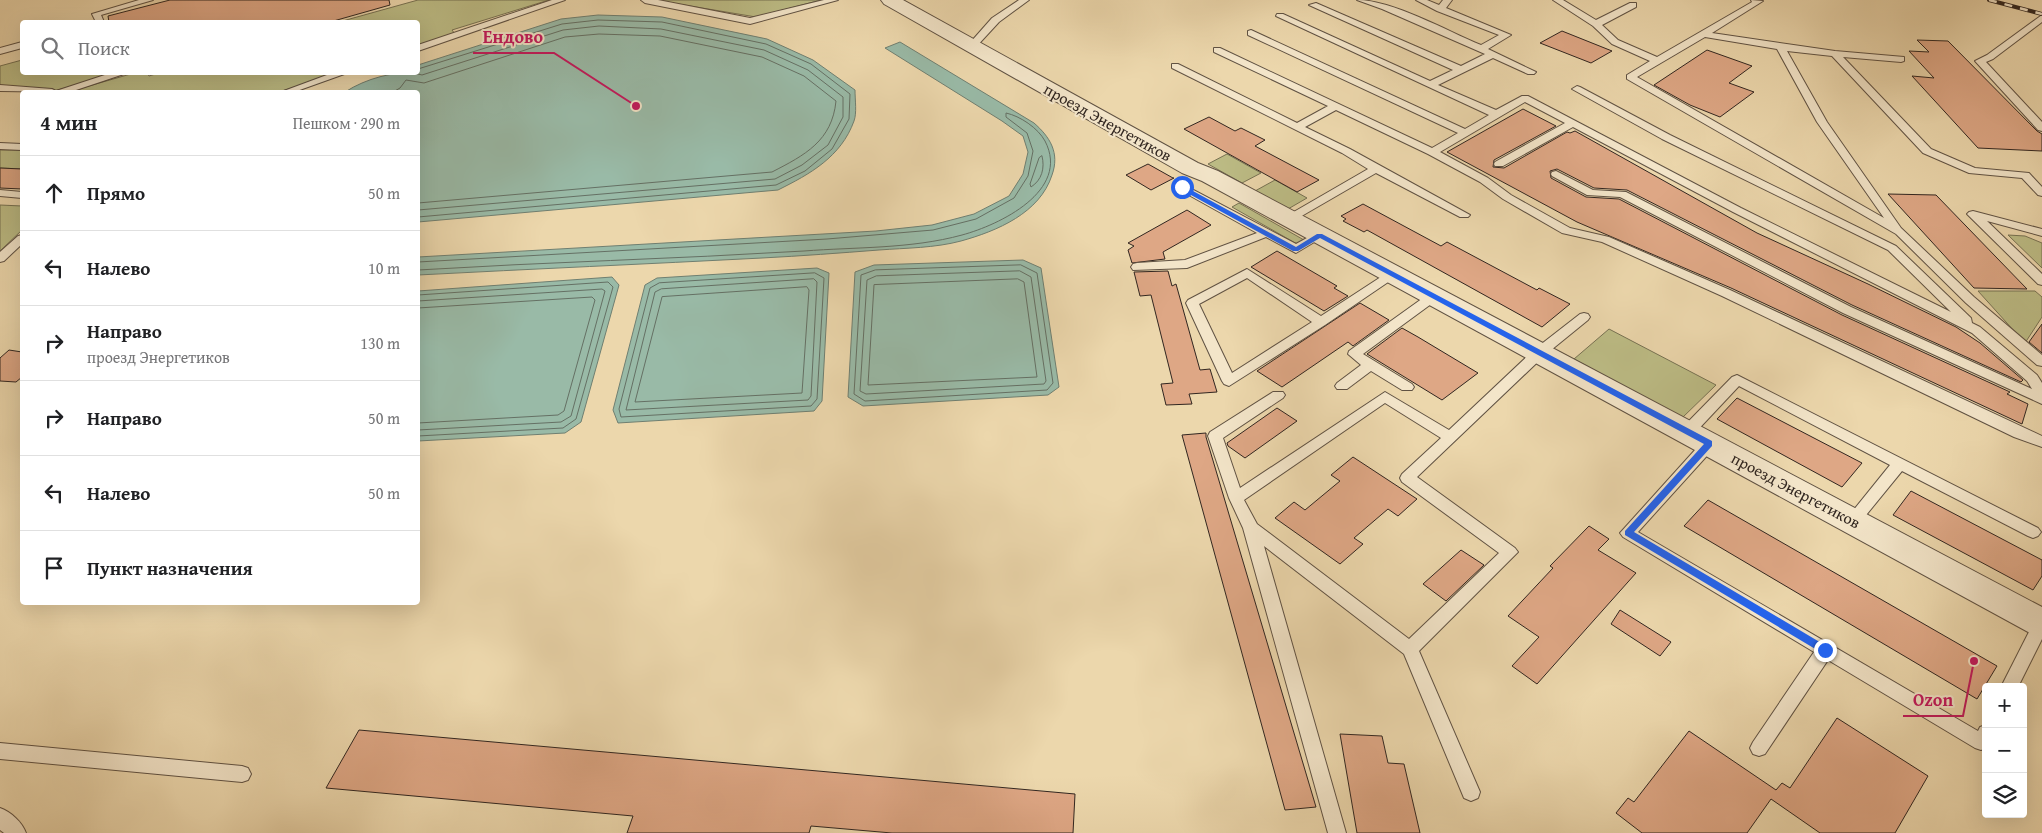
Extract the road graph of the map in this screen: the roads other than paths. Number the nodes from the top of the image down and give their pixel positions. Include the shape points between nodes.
1 (149, 0) edge
2 (561, 0) edge
3 (645, 0) edge
4 (834, 0) edge
5 (890, 0) edge
6 (1025, 0) edge
7 (1360, 0) edge
8 (1420, 0) edge
9 (1448, 0) edge
10 (1556, 0) edge
11 (1755, 0) edge
12 (1313, 5) dead end
13 (1633, 5) dead end
14 (1440, 9) junction
15 (1280, 16) dead end
16 (2042, 18) edge
17 (99, 20) edge
18 (1596, 24) junction
19 (1251, 33) dead end
20 (1704, 34) junction
21 (20, 46) edge
22 (972, 46) junction
23 (420, 47) edge
24 (1780, 48) junction
25 (1481, 49) junction
26 (1217, 50) dead end
27 (0, 51) edge
28 (1493, 54) junction
29 (1835, 54) junction
30 (1902, 59) dead end
31 (1658, 61) junction
32 (1175, 66) dead end
33 (1461, 70) junction
34 (1530, 72) dead end
35 (116, 75) edge
36 (337, 75) edge
37 (1430, 85) junction
38 (0, 88) edge
39 (1577, 89) dead end
40 (26, 90) edge
41 (68, 90) edge
42 (292, 90) edge
43 (1336, 106) junction
44 (1496, 114) junction
45 (1573, 123) junction
46 (1296, 127) junction
47 (2042, 128) edge
48 (1464, 132) junction
49 (0, 146) edge
50 (20, 147) edge
51 (1432, 152) junction
52 (1499, 164) dead end
53 (1376, 169) junction
54 (1556, 174) dead end
55 (1182, 187) dead end
56 (0, 193) edge
57 (2042, 193) edge
58 (20, 194) edge
59 (1464, 216) dead end
60 (1289, 219) junction
61 (1900, 232) junction
62 (1267, 233) junction
63 (2042, 233) edge
64 (1320, 235) junction
65 (20, 240) edge
66 (0, 258) edge
67 (1137, 267) dead end
68 (1394, 274) junction
69 (2042, 281) edge
70 (1434, 296) junction
71 (1584, 317) dead end
72 (1321, 322) junction
73 (1976, 330) junction
74 (1540, 352) junction
75 (2042, 362) edge
76 (1371, 364) junction
77 (1342, 386) dead end
78 (1407, 386) dead end
79 (1278, 394) dead end
80 (2042, 394) edge
81 (2042, 399) edge
82 (1450, 437) junction
83 (1698, 438) junction
84 (2042, 442) edge
85 (1900, 463) junction
86 (1236, 498) junction
87 (1853, 521) junction
88 (1251, 528) junction
89 (2033, 532) dead end
90 (2042, 623) edge
91 (1410, 650) junction
92 (1825, 650) junction
93 (2011, 683) edge
94 (1982, 740) edge
95 (1759, 748) dead end
96 (0, 751) edge
97 (242, 774) dead end
98 (1471, 792) dead end
99 (0, 816) edge
100 (17, 833) edge
101 (1337, 833) edge

1 - 17 lane via 96,14
2 - 23 lane
3 - 4 lane via 750,21
5 - 22 street, проезд Энергетиков
6 - 22 lane via 984,28
7 - 25 lane
8 - 14 lane
9 - 14 lane
10 - 18 lane
11 - 20 lane via 1759,1
12 - 33 lane
13 - 18 lane
14 - 25 lane via 1506,36
15 - 37 lane
16 - 47 lane via 1980,61
18 - 31 lane via 1615,42
19 - 48 lane
20 - 24 lane
20 - 31 lane
21 - 27 lane
22 - 60 street, проезд Энергетиков via 1190,168
24 - 29 lane
24 - 61 lane via 1822,122
25 - 28 lane
26 - 43 lane
28 - 33 lane
28 - 34 lane
29 - 30 lane
29 - 57 lane via 1928,151 1973,172 2025,175
31 - 61 lane via 1630,77
32 - 46 lane
33 - 37 lane
35 - 41 lane
36 - 42 lane
37 - 44 lane
38 - 40 lane
39 - 73 lane via 1666,137 1892,248
43 - 46 lane
43 - 51 lane
44 - 45 lane via 1525,98
44 - 48 lane
45 - 52 lane
45 - 73 lane
46 - 53 lane
48 - 51 lane
49 - 50 lane
51 - 84 lane via 1566,231 1605,239
53 - 59 lane
53 - 60 lane
54 - 81 lane via 1591,193 1622,194 1847,310
55 - 62 lane
56 - 58 lane
60 - 64 street, проезд Энергетиков
61 - 75 lane via 1970,300
62 - 64 lane via 1296,250
62 - 67 lane via 1187,264
63 - 69 lane via 1974,214
64 - 68 street, проезд Энергетиков
65 - 66 lane
68 - 70 street, проезд Энергетиков
68 - 72 lane
70 - 74 street, проезд Энергетиков
70 - 76 lane via 1354,354
71 - 74 lane
72 - 72 lane via 1230,381 1192,303 1247,273
73 - 80 lane via 2032,378
74 - 82 lane
74 - 83 street, проезд Энергетиков
76 - 77 lane
76 - 78 lane
79 - 86 lane via 1215,436
82 - 86 lane via 1385,397
82 - 91 lane via 1407,478 1510,552
83 - 85 lane via 1737,380
83 - 87 street, проезд Энергетиков
83 - 92 lane via 1628,533
85 - 87 lane
85 - 89 lane
86 - 88 lane
87 - 90 street, проезд Энергетиков
88 - 91 lane
88 - 101 lane
90 - 93 lane
91 - 98 lane
92 - 94 lane
92 - 95 lane
96 - 97 lane
99 - 100 lane

